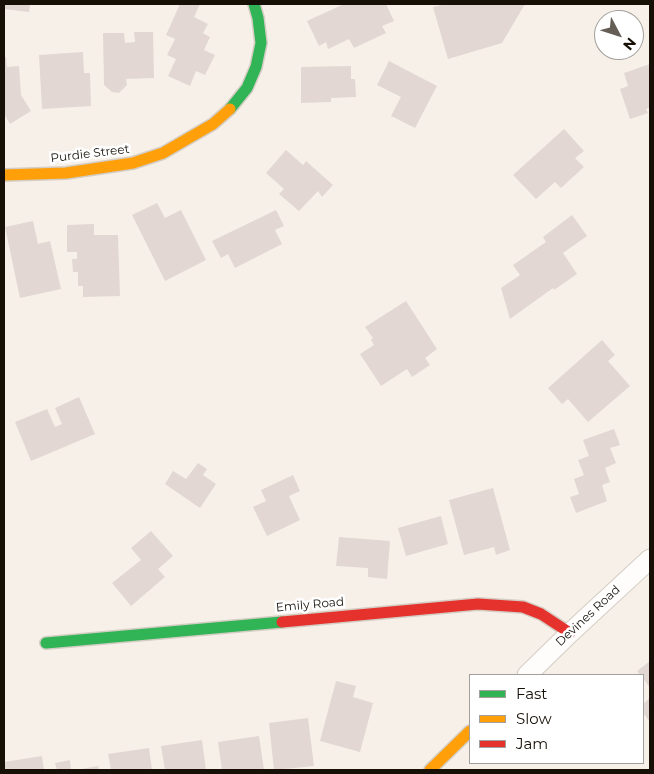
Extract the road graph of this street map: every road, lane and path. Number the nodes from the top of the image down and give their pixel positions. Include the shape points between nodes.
1 (254, 4) edge
2 (4, 175) edge
3 (650, 559) edge
4 (570, 633) junction
5 (46, 643) dead end
6 (528, 674) edge
7 (469, 732) edge
8 (430, 770) edge

1 - 2 street, Purdie Street via 261,43 256,67 247,88 213,124 163,154 133,163 66,173
3 - 4 street, Devines Road
4 - 5 street, Emily Road via 541,614 523,607 478,604
4 - 6 street, Devines Road
7 - 8 street

